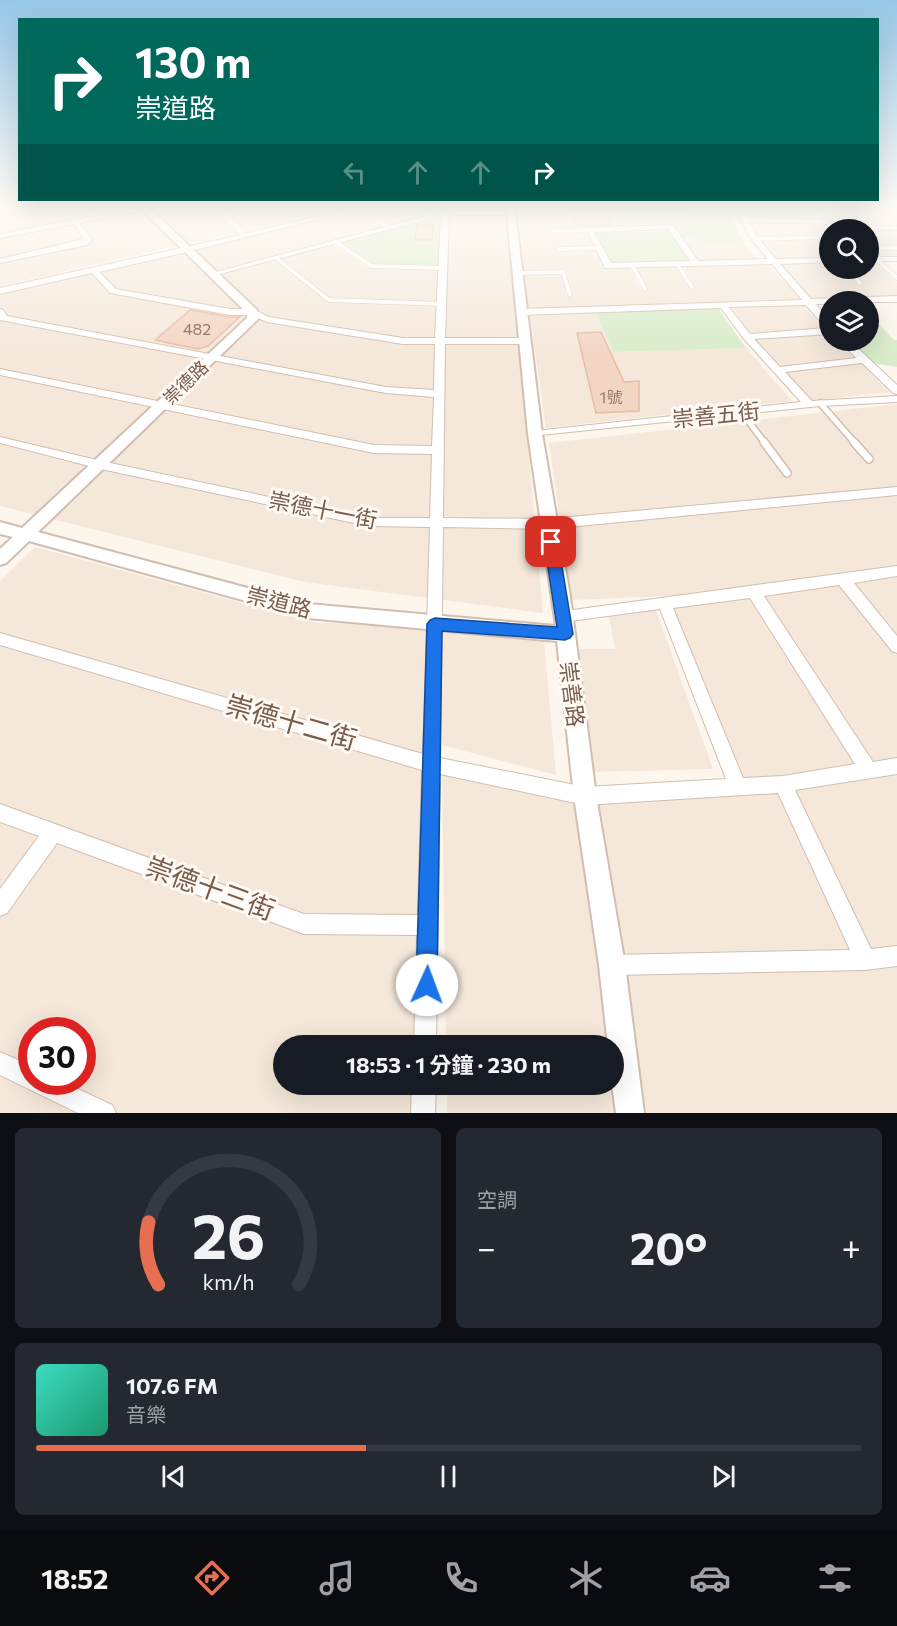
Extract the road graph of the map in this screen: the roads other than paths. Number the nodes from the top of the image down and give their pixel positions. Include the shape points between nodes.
1 (28, 255) edge
2 (160, 255) edge
3 (193, 255) edge
4 (287, 255) edge
5 (355, 255) edge
6 (443, 255) edge
7 (515, 255) edge
8 (602, 255) edge
9 (689, 255) edge
10 (767, 255) edge
11 (276, 258) junction
12 (879, 259) edge
13 (897, 259) edge
14 (819, 260) edge
15 (0, 261) edge
16 (772, 261) junction
17 (695, 263) junction
18 (677, 264) junction
19 (879, 264) edge
20 (632, 266) junction
21 (443, 268) junction
22 (93, 270) junction
23 (517, 273) junction
24 (212, 274) junction
25 (897, 278) edge
26 (856, 279) edge
27 (860, 283) dead end
28 (692, 287) dead end
29 (645, 289) dead end
30 (0, 291) edge
31 (570, 295) dead end
32 (897, 299) edge
33 (807, 301) junction
34 (442, 304) junction
35 (723, 305) junction
36 (0, 312) edge
37 (253, 312) junction
38 (520, 312) junction
39 (819, 315) edge
40 (819, 332) edge
41 (747, 337) junction
42 (440, 341) junction
43 (525, 341) junction
44 (853, 351) edge
45 (212, 358) junction
46 (862, 360) junction
47 (776, 370) junction
48 (0, 372) edge
49 (897, 391) edge
50 (439, 394) junction
51 (897, 399) edge
52 (814, 404) junction
53 (162, 407) junction
54 (742, 413) junction
55 (535, 434) junction
56 (0, 440) edge
57 (438, 450) junction
58 (869, 459) dead end
59 (101, 465) junction
60 (787, 472) dead end
61 (897, 491) edge
62 (437, 523) junction
63 (548, 524) junction
64 (0, 528) edge
65 (27, 535) junction
66 (0, 559) edge
67 (897, 571) edge
68 (842, 578) junction
69 (754, 592) junction
70 (664, 602) junction
71 (435, 624) junction
72 (564, 625) junction
73 (0, 639) edge
74 (897, 648) edge
75 (431, 764) junction
76 (896, 768) edge
77 (868, 769) junction
78 (783, 784) junction
79 (738, 788) junction
80 (585, 795) junction
81 (0, 813) edge
82 (53, 832) junction
83 (0, 906) edge
84 (428, 925) junction
85 (897, 956) edge
86 (865, 960) junction
87 (612, 965) junction
88 (425, 1035) edge
89 (0, 1063) edge
90 (18, 1071) edge
91 (66, 1095) edge
92 (424, 1095) edge
93 (104, 1113) edge
94 (423, 1113) edge
95 (630, 1113) edge

1 - 15 street
2 - 22 street
3 - 24 street
4 - 11 street
5 - 21 lane via 371,266
6 - 21 street
7 - 23 street, 崇善路
8 - 20 street via 608,267
9 - 17 street
10 - 16 street
11 - 24 street
11 - 34 lane via 329,300
12 - 13 street
14 - 16 street
16 - 17 street
16 - 33 street
17 - 18 street
18 - 20 street
18 - 28 lane
19 - 25 lane
20 - 29 lane
21 - 34 street
22 - 30 street
22 - 37 street via 113,291 230,312
23 - 31 lane via 563,272
23 - 38 street, 崇善路
24 - 37 street
26 - 27 lane
32 - 33 street
33 - 35 street
33 - 39 street
34 - 42 street
35 - 38 street
35 - 41 street
36 - 45 street via 3,318
37 - 42 street via 267,319 403,341
37 - 45 street, 崇德路 via 249,323
38 - 43 street, 崇善路
40 - 41 street
41 - 47 street
42 - 43 street
42 - 50 street
43 - 55 street, 崇善路
44 - 46 street
45 - 50 street via 386,390
45 - 53 street, 崇德路
46 - 47 street
46 - 49 street
47 - 52 street
48 - 53 street
50 - 57 street
51 - 52 street, 崇善五街
52 - 54 street, 崇善五街
52 - 58 lane
53 - 57 street via 374,448
53 - 59 street, 崇德路
54 - 55 street, 崇善五街
54 - 60 lane
55 - 63 street, 崇善路
56 - 59 street, 崇德十一街
57 - 62 street
59 - 62 street, 崇德十一街 via 368,522
59 - 65 street, 崇德路
61 - 63 street, 崇德十一街
62 - 63 street, 崇德十一街
62 - 71 street
63 - 72 street, 崇善路
64 - 65 street, 崇道路
65 - 66 street, 崇德路
65 - 71 street, 崇道路 via 308,611
67 - 68 street
68 - 69 street
68 - 74 street
69 - 70 street
69 - 77 street
70 - 72 street
70 - 79 street
71 - 72 street, 崇道路
71 - 75 street
72 - 80 street, 崇善路
73 - 75 street, 崇德十二街
75 - 80 street, 崇德十二街
75 - 84 street
76 - 77 street, 崇德十二街
77 - 78 street, 崇德十二街
78 - 79 street, 崇德十二街
78 - 86 street
79 - 80 street, 崇德十二街
80 - 87 street, 崇善路
81 - 82 street, 崇德十三街
82 - 83 street
82 - 84 street, 崇德十三街 via 304,924
84 - 88 street
85 - 86 street
86 - 87 street
87 - 95 street, 崇善路
89 - 90 street
91 - 93 street
92 - 94 street

